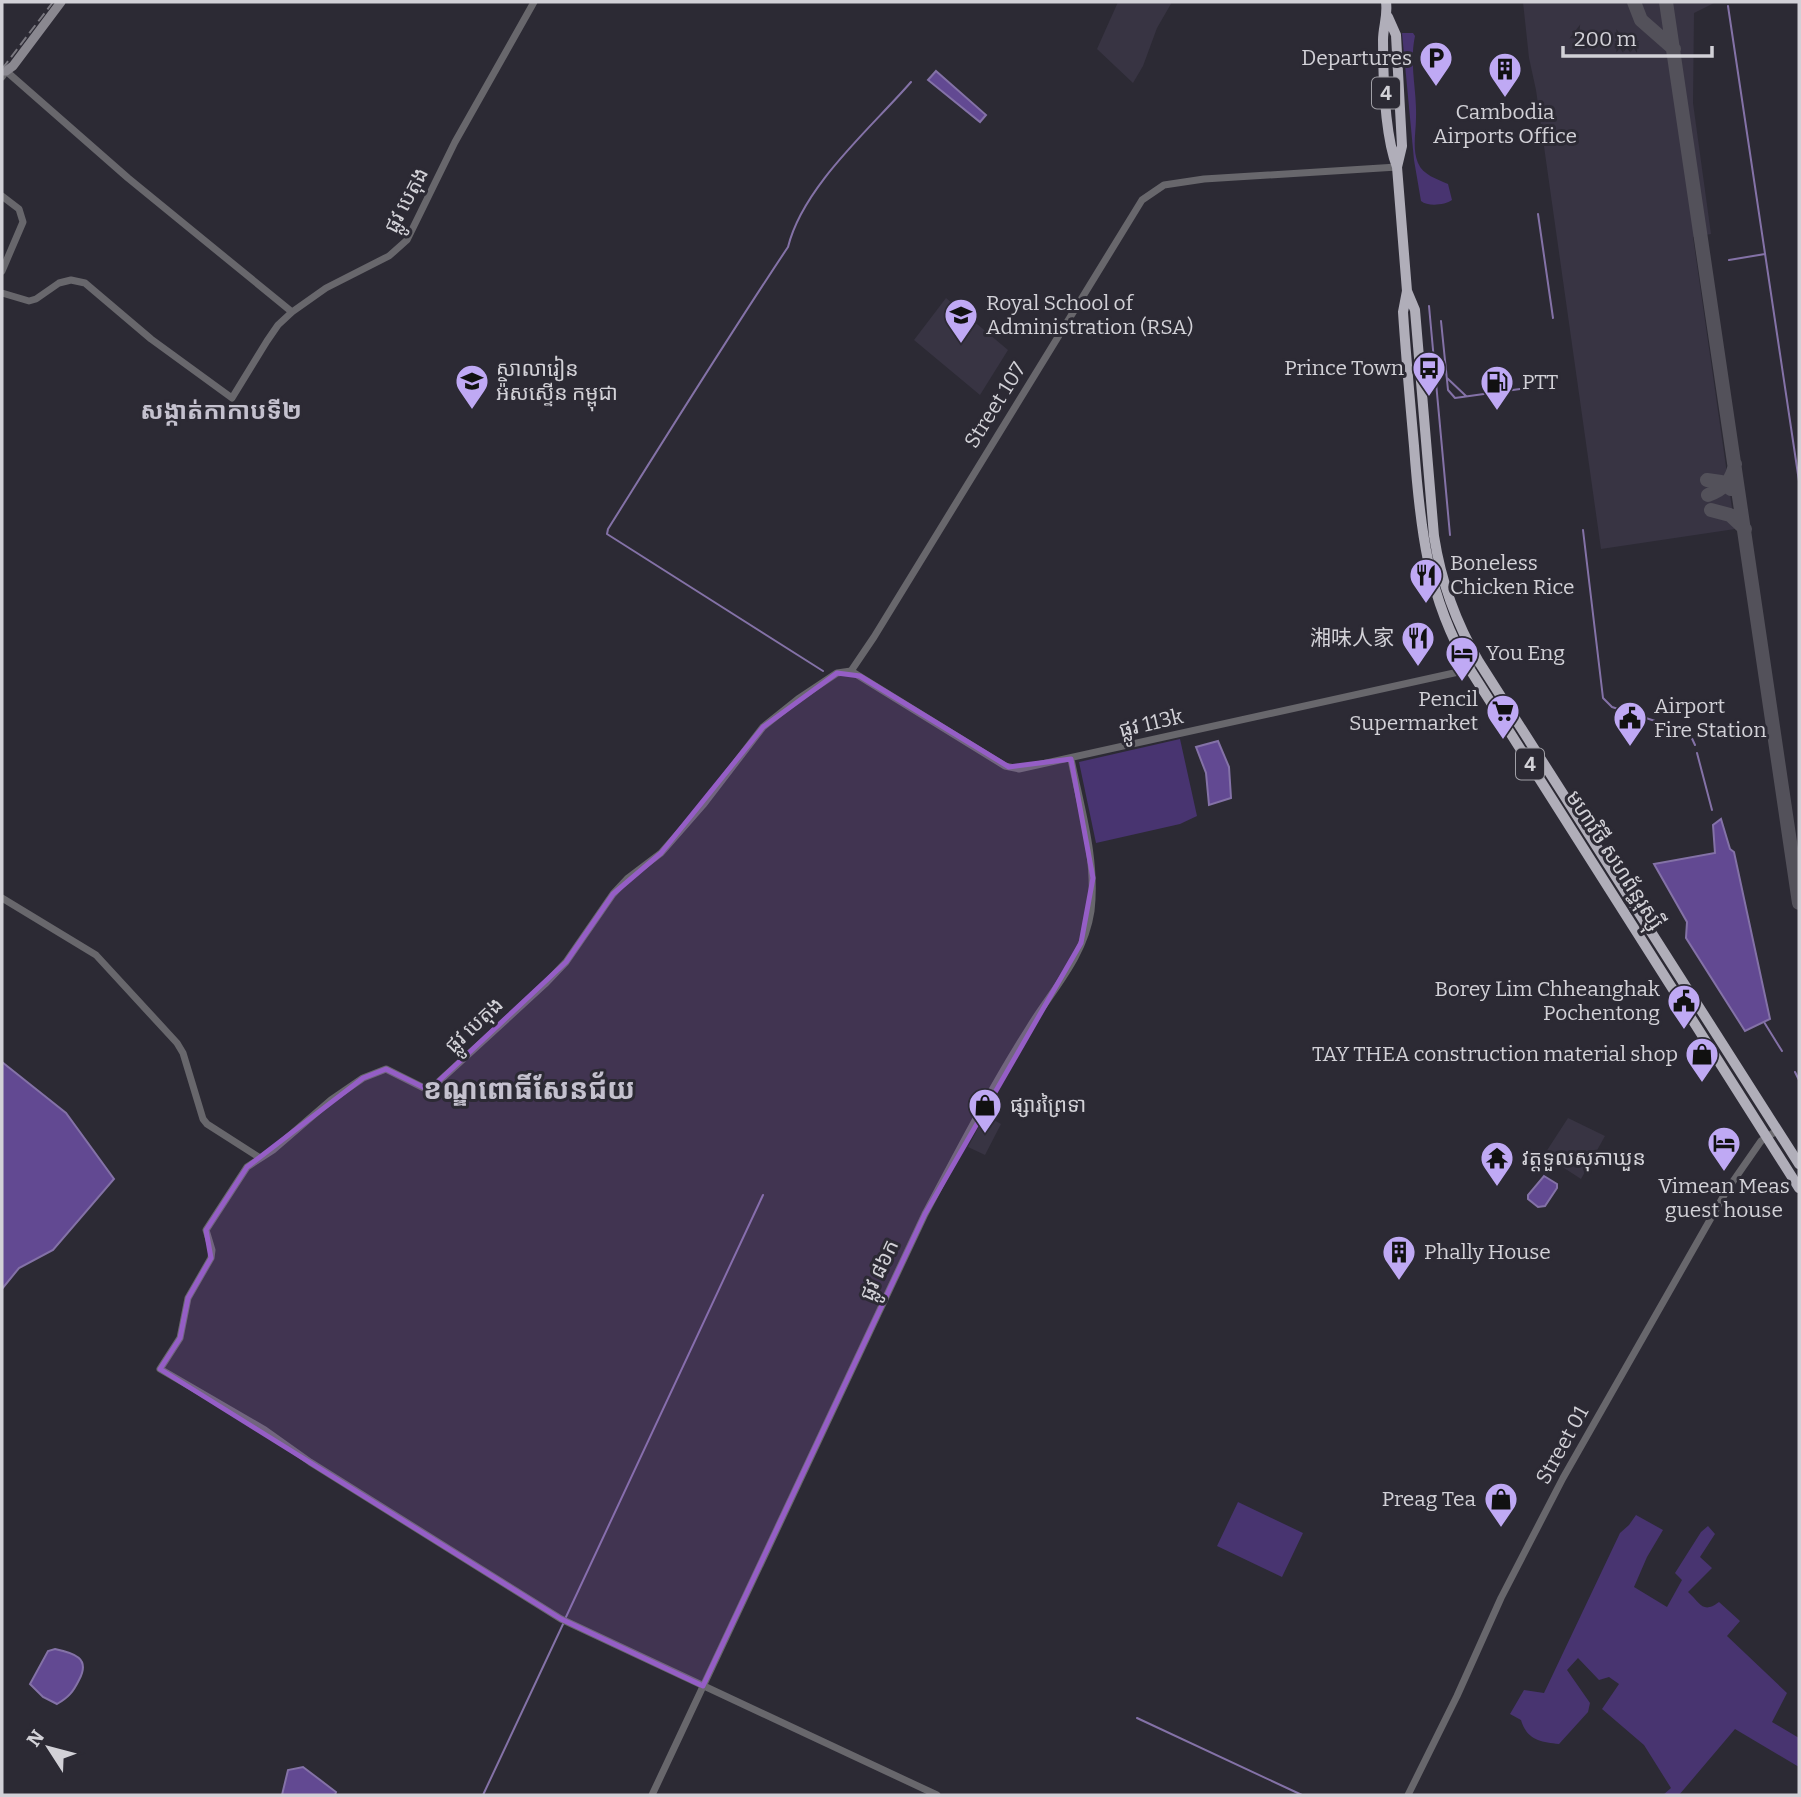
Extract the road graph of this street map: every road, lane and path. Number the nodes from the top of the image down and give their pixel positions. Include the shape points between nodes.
1 (61, 2) edge
2 (534, 2) edge
3 (1387, 2) edge
4 (3, 73) edge
5 (1397, 167) junction
6 (2, 196) edge
7 (2, 271) edge
8 (1407, 290) junction
9 (2, 293) edge
10 (292, 312) junction
11 (1479, 662) junction
12 (1469, 668) junction
13 (851, 671) junction
14 (1071, 759) junction
15 (2, 898) edge
16 (1778, 1130) junction
17 (1768, 1137) junction
18 (260, 1158) junction
19 (1799, 1164) edge
20 (1799, 1188) edge
21 (703, 1686) junction
22 (652, 1795) edge
23 (937, 1795) edge
24 (1408, 1795) edge

1 - 4 main road
2 - 10 street, ផ្លូវ បេតុង via 460,133 407,240 389,256 326,288
3 - 5 highway, មហាវិថី សហព័ន្ធរុស្ស៊ី / 4 via 1383,37 1388,129
4 - 10 street
5 - 8 highway, មហាវិថី សហព័ន្ធរុស្ស៊ី / 4
5 - 13 street, Street 107 via 1204,179 1164,185 1142,200
6 - 7 street via 19,209 23,222
8 - 11 highway, មហាវិថី សហព័ន្ធរុស្ស៊ី / 4 via 1416,310 1436,548 1453,609
8 - 12 highway, មហាវិថី សហព័ន្ធរុស្ស៊ី / 4 via 1402,312 1422,538 1442,615
9 - 10 street, ផ្លូវ បេតុង via 29,300 59,283 85,283 232,398 267,341
11 - 12 street, ផ្លូវ 113k
11 - 16 highway, មហាវិថី សហព័ន្ធរុស្ស៊ី / 4
12 - 14 street, ផ្លូវ 113k
12 - 17 highway, មហាវិថី សហព័ន្ធរុស្ស៊ី / 4
13 - 14 street, ផ្លូវ 113k via 1009,768
13 - 18 street, ផ្លូវ បេតុង via 837,673 763,727 661,853 613,894 566,962 435,1085 426,1089 386,1069 363,1078
14 - 21 street, ផ្លូវ ៨៦ក via 1093,878 1090,914 1071,969 1029,1027 925,1214
15 - 18 street via 96,955 183,1052 207,1124
16 - 17 street, Street 01
16 - 19 highway, មហាវិថី សហព័ន្ធរុស្ស៊ី / 4
17 - 20 highway, មហាវិថី សហព័ន្ធរុស្ស៊ី / 4
17 - 24 street, Street 01 via 1727,1190 1563,1478
18 - 21 street, ផ្លូវ បេតុង via 241,1174 208,1226 211,1258 188,1298 180,1338 160,1368 564,1620
21 - 22 street, ផ្លូវ ៨៦ក
21 - 23 street

